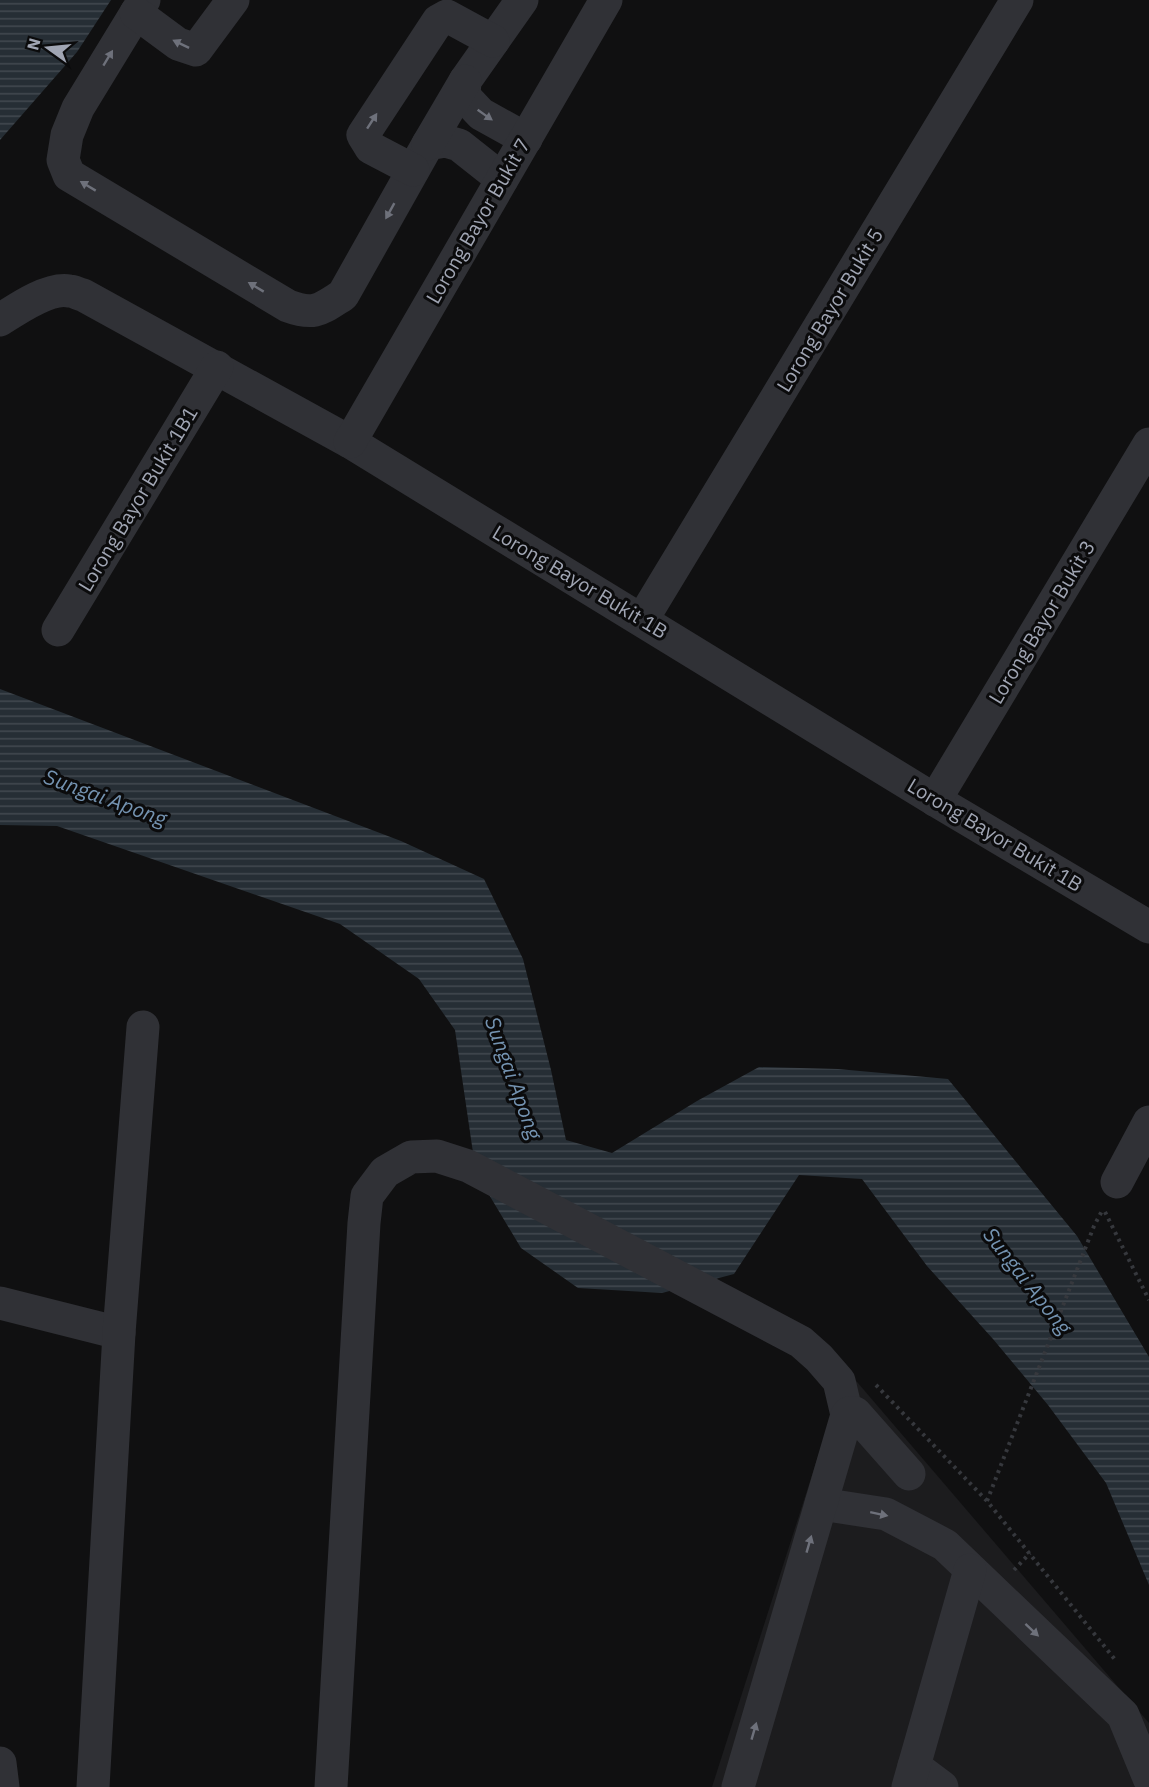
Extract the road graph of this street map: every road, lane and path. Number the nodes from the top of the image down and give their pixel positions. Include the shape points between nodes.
1 (233, 0) edge
2 (522, 0) edge
3 (606, 0) edge
4 (1017, 0) edge
5 (140, 7) edge
6 (493, 41) junction
7 (465, 81) junction
8 (526, 139) junction
9 (421, 157) junction
10 (502, 179) junction
11 (0, 320) edge
12 (217, 367) junction
13 (350, 442) junction
14 (1149, 444) edge
15 (642, 620) junction
16 (58, 630) dead end
17 (935, 800) junction
18 (1149, 927) edge
19 (144, 1027) dead end
20 (1149, 1122) edge
21 (1110, 1195) joint
22 (1094, 1226) dead end
23 (1149, 1300) edge
24 (0, 1303) edge
25 (119, 1333) junction
26 (876, 1385) dead end
27 (847, 1415) junction
28 (909, 1474) dead end
29 (987, 1501) junction
30 (821, 1504) junction
31 (970, 1570) junction
32 (1119, 1665) dead end
33 (0, 1763) edge
34 (911, 1777) edge
35 (1149, 1778) edge
36 (3, 1787) edge
37 (93, 1787) edge
38 (331, 1787) edge
39 (738, 1787) edge
40 (942, 1787) edge

1 -> 5 street via 196,50 178,44
2 - 6 street
3 - 8 street, Lorong Bayor Bukit 7
4 - 15 street, Lorong Bayor Bukit 5
9 -> 5 street via 343,295 324,308 306,312 288,306 69,175 63,160 67,135 78,108
6 - 7 street
9 -> 6 street via 371,148 363,135 438,21 447,16
7 -> 8 street via 464,96 481,114
7 - 9 street
8 - 10 street, Lorong Bayor Bukit 7
9 - 10 street via 445,141 459,145
10 - 13 street, Lorong Bayor Bukit 7
11 - 12 street, Lorong Bayor Bukit 1B via 33,301 68,290
12 - 13 street, Lorong Bayor Bukit 1B
12 - 16 street, Lorong Bayor Bukit 1B1
13 - 15 street, Lorong Bayor Bukit 1B
14 - 17 street, Lorong Bayor Bukit 3
15 - 17 street, Lorong Bayor Bukit 1B
17 - 18 street, Lorong Bayor Bukit 1B
19 - 25 street
20 - 21 street
21 - 23 path
22 - 29 path
24 - 25 street
25 - 37 street
26 - 29 path
27 - 28 street via 855,1413
27 - 30 street
27 - 38 street via 838,1381 801,1342 468,1166 437,1156 411,1157 385,1172 368,1196 364,1223
29 - 32 path
30 -> 31 street via 886,1514 945,1545
39 -> 30 street
31 - 34 street
31 -> 35 street via 1123,1715
33 - 36 street
34 - 40 street

